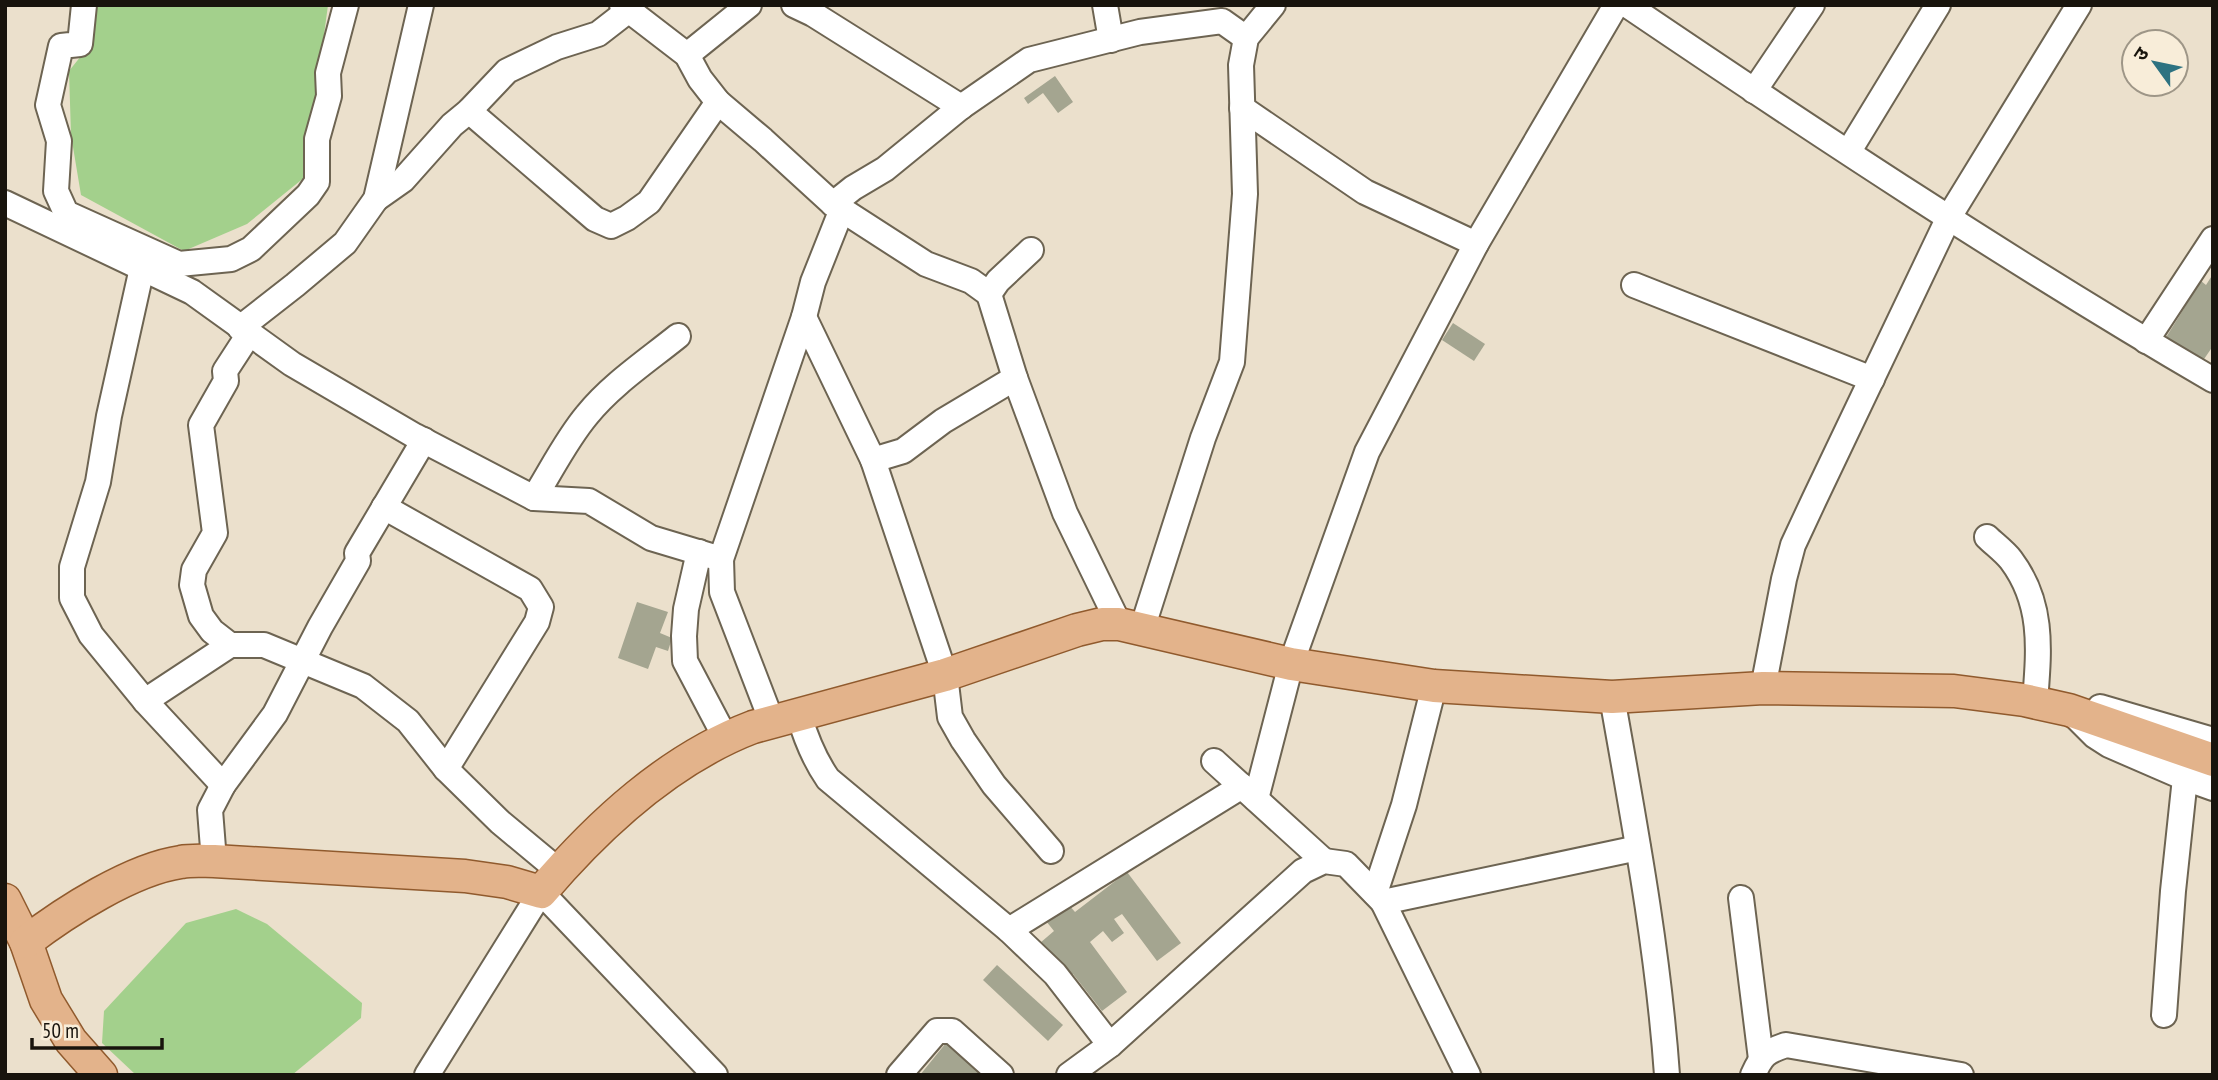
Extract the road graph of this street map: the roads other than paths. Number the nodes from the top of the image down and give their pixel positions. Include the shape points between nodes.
1 (84, 5) edge
2 (346, 5) edge
3 (421, 5) edge
4 (749, 5) edge
5 (794, 5) edge
6 (1105, 5) edge
7 (1273, 5) edge
8 (1616, 5) edge
9 (1628, 5) edge
10 (1812, 5) edge
11 (1938, 5) edge
12 (2079, 5) edge
13 (625, 8) edge
14 (1218, 13) edge
15 (1246, 38) junction
16 (1111, 40) junction
17 (687, 55) junction
18 (1754, 91) junction
19 (718, 102) junction
20 (961, 107) junction
21 (1242, 108) junction
22 (469, 111) junction
23 (1849, 151) junction
24 (376, 199) junction
25 (5, 203) edge
26 (837, 206) junction
27 (1949, 217) junction
28 (1476, 244) junction
29 (1031, 250) dead end
30 (2209, 252) edge
31 (154, 267) junction
32 (1634, 285) dead end
33 (989, 294) junction
34 (804, 317) junction
35 (244, 331) junction
36 (678, 336) dead end
37 (2146, 341) junction
38 (1016, 378) junction
39 (1872, 379) junction
40 (2213, 380) edge
41 (424, 440) junction
42 (873, 460) junction
43 (534, 498) junction
44 (384, 507) junction
45 (1987, 537) dead end
46 (710, 555) junction
47 (1130, 626) junction
48 (230, 645) junction
49 (303, 662) junction
50 (1291, 664) junction
51 (946, 675) junction
52 (1434, 687) junction
53 (1763, 688) junction
54 (1612, 697) junction
55 (145, 701) junction
56 (2035, 702) junction
57 (2069, 710) junction
58 (785, 719) junction
59 (725, 737) junction
60 (2213, 740) edge
61 (2213, 760) edge
62 (1214, 761) dead end
63 (446, 769) junction
64 (2185, 778) junction
65 (222, 785) junction
66 (2213, 788) edge
67 (1249, 793) junction
68 (1638, 848) junction
69 (1051, 851) dead end
70 (214, 861) junction
71 (1324, 861) junction
72 (550, 882) junction
73 (1379, 898) junction
74 (1741, 898) dead end
75 (5, 900) edge
76 (1009, 930) junction
77 (26, 942) junction
78 (2164, 1016) dead end
79 (1110, 1045) junction
80 (1757, 1067) edge
81 (101, 1075) edge
82 (427, 1075) edge
83 (715, 1075) edge
84 (899, 1075) edge
85 (1001, 1075) edge
86 (1069, 1075) edge
87 (1468, 1075) edge
88 (1667, 1075) edge
89 (1961, 1075) edge

1 - 31 street via 80,44 61,46 48,105 59,141 56,191 66,213
2 - 31 street via 328,73 330,96 317,139 317,182 251,249 231,259
3 - 24 street
4 - 17 street
5 - 20 street
6 - 16 street
7 - 15 street
8 - 28 street
9 - 18 street
10 - 18 street
11 - 23 street
12 - 27 street
13 - 17 street
13 - 22 street via 598,34 507,71
14 - 15 street
14 - 16 street
15 - 21 street
16 - 20 street via 1029,60
17 - 19 street
18 - 23 street
19 - 22 street via 649,202 611,226 595,219
19 - 26 street
20 - 26 street via 885,169 853,188
21 - 28 street via 1364,192
21 - 47 street via 1245,194 1232,362
22 - 24 street via 403,180
23 - 27 street
24 - 35 street via 345,243
25 - 31 street
26 - 33 street via 926,264 971,281
26 - 34 street
27 - 37 street
27 - 39 street
28 - 50 street via 1367,452
29 - 33 street
30 - 37 street
31 - 35 street
31 - 55 street via 109,416 98,482 72,567 72,598 92,635
32 - 39 street
33 - 38 street
34 - 42 street
34 - 46 street
35 - 41 street
35 - 48 street via 225,371 226,381 201,425 215,533 194,570 192,585 201,616
36 - 43 street via 588,414
37 - 40 street
38 - 42 street via 903,451
38 - 47 street via 1065,513
39 - 53 street via 1793,545
41 - 43 street
41 - 44 street
42 - 51 street
43 - 46 street via 589,501 651,538
44 - 49 street
44 - 63 street via 530,589 541,607 537,622
45 - 56 street via 2010,558 2028,586 2039,631
46 - 58 street via 722,592
46 - 59 street via 686,609 685,661
47 - 50 main road
47 - 51 main road via 1102,624 1077,630
48 - 49 street via 264,645
48 - 55 street
49 - 63 street via 363,686 408,721
49 - 65 street via 275,714
50 - 52 main road
50 - 67 street
51 - 58 main road
51 - 69 street via 950,717 963,740 994,785
52 - 54 main road
52 - 73 street
53 - 54 main road
53 - 56 main road via 1954,691
54 - 68 street
55 - 65 street
56 - 57 main road
57 - 60 street via 2093,705
57 - 61 main road
57 - 64 street via 2109,745
58 - 59 main road
58 - 76 street via 828,779
59 - 72 main road via 664,776 592,836
62 - 67 street
63 - 72 street via 500,822
64 - 66 street
64 - 78 street
65 - 70 street via 209,810
67 - 71 street
67 - 76 street
68 - 73 street
68 - 88 street via 1662,1007
70 - 72 main road
70 - 77 main road via 180,862 144,873 55,920
71 - 73 street via 1346,864
71 - 79 street via 1303,871
72 - 82 street
72 - 83 street
73 - 87 street
74 - 80 street
75 - 77 main road
76 - 79 street via 1055,974
77 - 81 main road via 46,1000 71,1041
79 - 86 street
80 - 89 street via 1768,1051 1786,1045
84 - 85 street via 942,1030 952,1031

